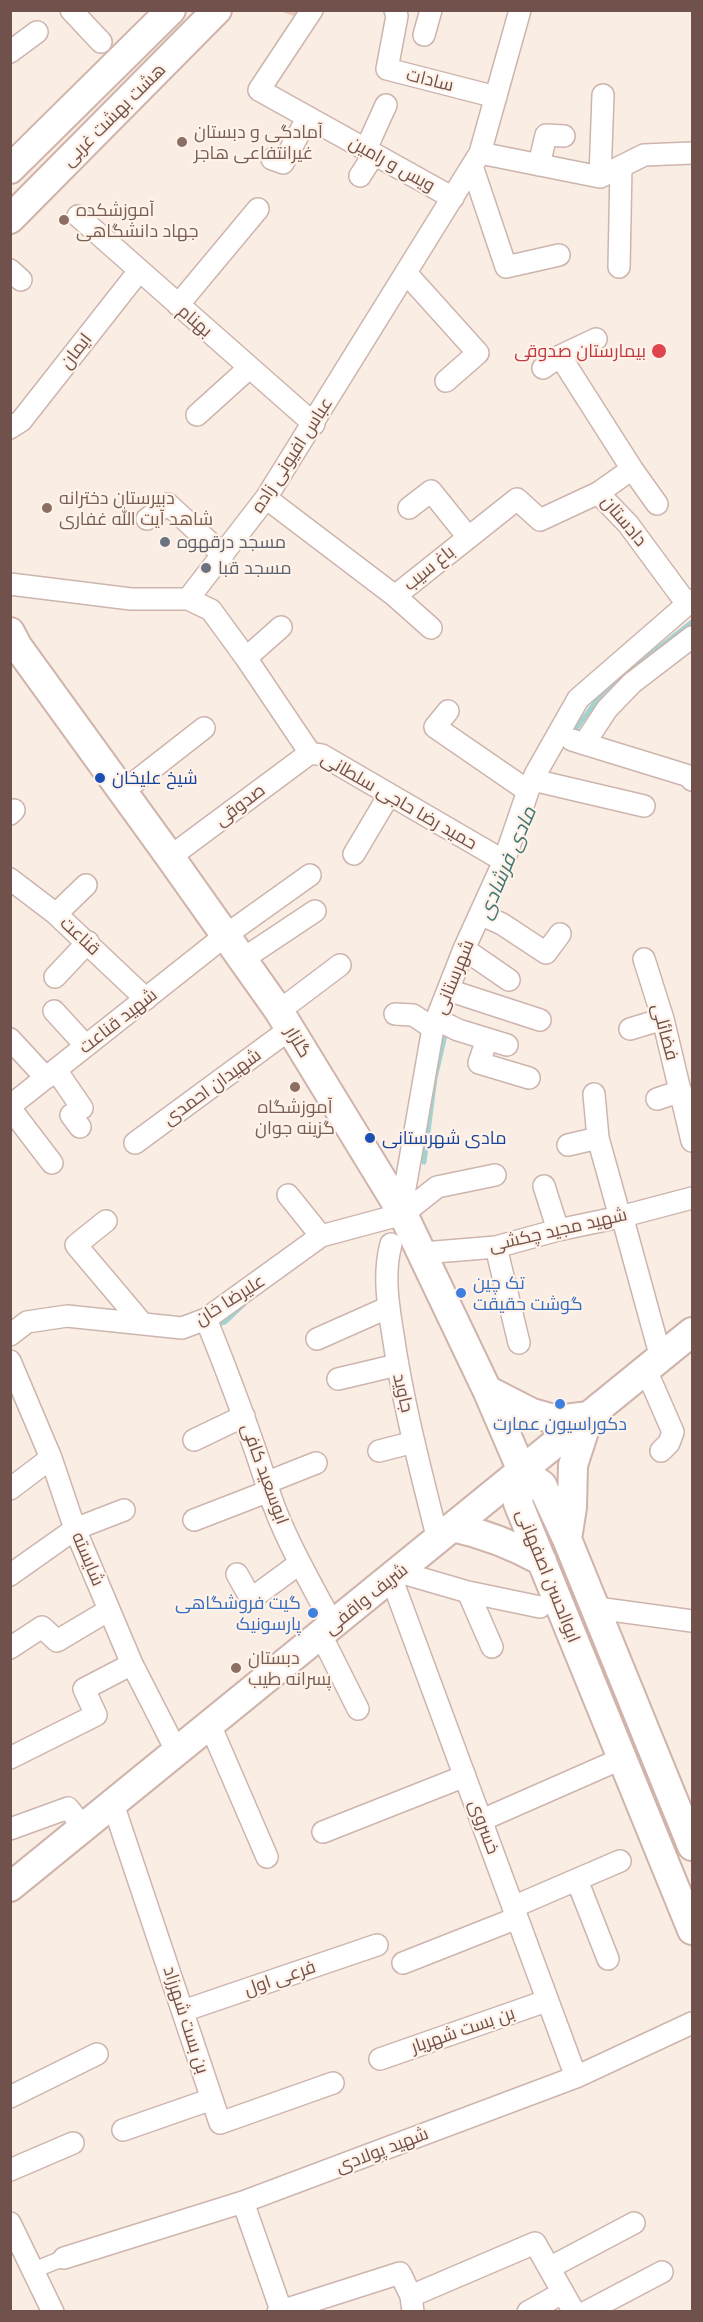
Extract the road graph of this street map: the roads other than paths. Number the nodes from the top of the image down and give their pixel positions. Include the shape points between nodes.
1 (71, 10) edge
2 (171, 10) edge
3 (217, 10) edge
4 (312, 10) edge
5 (395, 10) edge
6 (431, 10) edge
7 (520, 10) edge
8 (37, 33) dead end
9 (424, 35) dead end
10 (101, 42) dead end
11 (10, 52) edge
12 (603, 96) dead end
13 (496, 97) junction
14 (386, 105) dead end
15 (308, 117) junction
16 (564, 136) dead end
17 (370, 152) junction
18 (693, 153) edge
19 (476, 160) junction
20 (278, 161) dead end
21 (539, 165) junction
22 (621, 167) junction
23 (10, 170) edge
24 (360, 176) dead end
25 (600, 177) junction
26 (453, 198) junction
27 (258, 209) dead end
28 (78, 216) dead end
29 (10, 219) edge
30 (560, 255) dead end
31 (619, 267) dead end
32 (139, 272) junction
33 (406, 273) junction
34 (178, 305) junction
35 (596, 339) dead end
36 (249, 368) junction
37 (446, 381) dead end
38 (196, 415) dead end
39 (314, 424) junction
40 (10, 428) edge
41 (632, 469) junction
42 (598, 493) junction
43 (266, 498) junction
44 (657, 504) dead end
45 (409, 508) dead end
46 (147, 519) dead end
47 (468, 537) junction
48 (223, 555) junction
49 (10, 584) edge
50 (395, 596) junction
51 (188, 599) junction
52 (690, 602) edge
53 (281, 627) dead end
54 (431, 628) dead end
55 (693, 637) edge
56 (12, 644) edge
57 (246, 658) junction
58 (578, 699) junction
59 (608, 708) junction
60 (448, 711) dead end
61 (204, 728) dead end
62 (557, 735) junction
63 (584, 744) junction
64 (310, 753) junction
65 (693, 780) edge
66 (538, 785) junction
67 (122, 792) junction
68 (389, 795) junction
69 (644, 806) dead end
70 (354, 854) dead end
71 (170, 857) junction
72 (504, 861) junction
73 (310, 875) dead end
74 (10, 879) edge
75 (86, 885) dead end
76 (315, 911) dead end
77 (56, 914) junction
78 (480, 914) junction
79 (560, 934) dead end
80 (226, 935) junction
81 (88, 942) junction
82 (473, 954) junction
83 (243, 959) junction
84 (644, 959) dead end
85 (340, 965) dead end
86 (55, 977) dead end
87 (509, 980) dead end
88 (448, 990) junction
89 (146, 999) junction
90 (54, 1011) dead end
91 (395, 1014) dead end
92 (663, 1019) junction
93 (284, 1020) junction
94 (540, 1020) dead end
95 (435, 1024) junction
96 (630, 1029) dead end
97 (10, 1039) edge
98 (86, 1046) junction
99 (51, 1074) junction
100 (529, 1078) dead end
101 (681, 1091) junction
102 (594, 1094) dead end
103 (657, 1099) dead end
104 (10, 1107) edge
105 (87, 1112) dead end
106 (598, 1138) junction
107 (693, 1141) edge
108 (135, 1143) dead end
109 (568, 1145) dead end
110 (52, 1163) dead end
111 (495, 1175) dead end
112 (544, 1186) dead end
113 (288, 1195) dead end
114 (693, 1198) edge
115 (402, 1212) junction
116 (620, 1217) junction
117 (106, 1221) dead end
118 (558, 1230) junction
119 (321, 1236) junction
120 (391, 1244) dead end
121 (495, 1247) junction
122 (423, 1253) junction
123 (388, 1307) junction
124 (206, 1319) junction
125 (141, 1322) junction
126 (693, 1332) edge
127 (10, 1335) edge
128 (317, 1339) dead end
129 (519, 1343) dead end
130 (10, 1361) edge
131 (653, 1364) junction
132 (397, 1365) junction
133 (338, 1379) dead end
134 (488, 1390) junction
135 (244, 1416) junction
136 (589, 1416) junction
137 (683, 1430) edge
138 (194, 1440) dead end
139 (414, 1442) junction
140 (379, 1451) dead end
141 (661, 1451) dead end
142 (51, 1458) junction
143 (316, 1464) dead end
144 (522, 1471) junction
145 (268, 1487) junction
146 (10, 1489) edge
147 (124, 1510) dead end
148 (194, 1520) dead end
149 (75, 1529) junction
150 (445, 1534) junction
151 (567, 1539) junction
152 (542, 1561) junction
153 (300, 1563) junction
154 (237, 1574) dead end
155 (10, 1575) edge
156 (395, 1575) junction
157 (468, 1593) junction
158 (540, 1607) dead end
159 (597, 1608) junction
160 (110, 1610) junction
161 (693, 1621) edge
162 (327, 1630) junction
163 (492, 1647) dead end
164 (10, 1648) edge
165 (132, 1664) junction
166 (358, 1709) dead end
167 (210, 1725) junction
168 (177, 1752) junction
169 (10, 1758) edge
170 (623, 1758) junction
171 (465, 1776) junction
172 (669, 1789) junction
173 (113, 1804) junction
174 (642, 1804) junction
175 (482, 1820) junction
176 (84, 1828) junction
177 (10, 1829) edge
178 (323, 1833) dead end
179 (692, 1845) edge
180 (659, 1847) junction
181 (267, 1857) dead end
182 (620, 1861) dead end
183 (577, 1880) junction
184 (10, 1887) edge
185 (515, 1913) junction
186 (693, 1929) edge
187 (377, 1945) dead end
188 (608, 1959) dead end
189 (403, 1963) dead end
190 (546, 2001) junction
191 (183, 2011) junction
192 (693, 2023) edge
193 (98, 2054) dead end
194 (380, 2059) dead end
195 (576, 2077) junction
196 (333, 2083) dead end
197 (10, 2097) edge
198 (212, 2099) junction
199 (123, 2130) dead end
200 (73, 2143) dead end
201 (10, 2170) edge
202 (243, 2202) junction
203 (634, 2223) dead end
204 (13, 2234) edge
205 (64, 2258) joint
206 (549, 2268) junction
207 (34, 2270) junction
208 (662, 2272) dead end
209 (562, 2293) junction
210 (412, 2304) edge
211 (279, 2311) edge
212 (54, 2312) edge
213 (528, 2312) edge
214 (574, 2312) edge
215 (586, 2312) edge

1 - 10 street
2 - 23 main road, هشت بهشت غربی
3 - 29 main road, هشت بهشت غربی
4 - 15 street, ویس و رامین via 259,90
5 - 13 street, سادات via 387,69
6 - 9 street
7 - 13 street, عباس افیونی زاده
8 - 11 street
12 - 25 street
13 - 19 street, عباس افیونی زاده
14 - 17 street
15 - 17 street, ویس و رامین
15 - 20 street via 288,138
16 - 21 street via 546,135
17 - 24 street
17 - 26 street, ویس و رامین
18 - 22 street via 644,155
19 - 21 street
19 - 26 street, عباس افیونی زاده
19 - 30 street via 506,267
21 - 25 street
22 - 25 street
22 - 31 street
26 - 33 street, عباس افیونی زاده
27 - 34 street
28 - 32 street, بهنام
32 - 34 street, بهنام
32 - 40 street, ایمان via 21,421
33 - 37 street via 478,352
33 - 39 street, عباس افیونی زاده
34 - 36 street, بهنام
35 - 41 street via 551,362
36 - 38 street
36 - 39 street, بهنام
39 - 43 street, عباس افیونی زاده
41 - 42 street, دادستان
41 - 44 street
42 - 47 street, باغ سیب via 540,520 516,499
42 - 52 street, دادستان
43 - 48 street, عباس افیونی زاده
43 - 50 street, باغ سیب
45 - 47 street via 431,491
46 - 48 street via 168,504
47 - 50 street, باغ سیب
48 - 51 street, عباس افیونی زاده
49 - 51 street via 131,599
50 - 54 street
51 - 57 street, حمید رضا حاجی سلطانی via 210,610
52 - 58 street, شهرستانی
53 - 57 street
55 - 59 street via 632,683
56 - 67 main road, گلزار
57 - 64 street, حمید رضا حاجی سلطانی
58 - 59 street
58 - 62 street, شهرستانی
59 - 63 street
60 - 66 street via 435,727
61 - 67 street
62 - 63 street
62 - 66 street, شهرستانی
63 - 65 street
64 - 68 street, حمید رضا حاجی سلطانی via 322,755
64 - 71 street, صدوقی
66 - 69 street
66 - 72 street, شهرستانی
67 - 71 main road, گلزار
68 - 70 street
68 - 72 street, حمید رضا حاجی سلطانی
71 - 80 main road, گلزار
72 - 78 street, شهرستانی
73 - 80 street, شهید قناعت
74 - 77 street, قناعت
75 - 77 street
76 - 83 street
77 - 81 street, قناعت
78 - 79 street via 502,924 542,960
78 - 82 street, شهرستانی
80 - 83 main road, گلزار
80 - 89 street, شهید قناعت
81 - 86 street
81 - 89 street, قناعت
82 - 87 street
82 - 88 street, شهرستانی
83 - 93 main road, گلزار
84 - 92 street, فضائلی
85 - 93 street, شهیدان احمدی
88 - 94 street
88 - 95 street, شهرستانی
89 - 98 street, شهید قناعت
90 - 98 street
91 - 95 street via 413,1015
92 - 96 street
92 - 101 street, فضائلی via 664,1062
93 - 108 street, شهیدان احمدی
93 - 115 main road, گلزار
95 - 100 street via 497,1042 479,1063
95 - 115 street, شهرستانی
97 - 99 street
98 - 99 street, شهید قناعت
99 - 104 street, شهید قناعت
99 - 105 street
101 - 103 street
101 - 107 street, فضائلی
102 - 106 street
104 - 110 street
106 - 109 street
106 - 116 street
111 - 115 street via 437,1187
112 - 118 street
113 - 119 street
114 - 116 street, شهید مجید چکشی
115 - 119 street, علیرضا خان
115 - 122 main road, گلزار
116 - 118 street, شهید مجید چکشی
116 - 131 street
117 - 125 street via 76,1245
118 - 121 street, شهید مجید چکشی
119 - 124 street, علیرضا خان
120 - 123 street, جاوید via 386,1263
121 - 122 street, شهید مجید چکشی
121 - 129 street
122 - 134 main road, گلزار
123 - 128 street
123 - 132 street, جاوید
124 - 125 street, علیرضا خان via 182,1328
124 - 135 street, ابوسعید کافی
125 - 127 street, علیرضا خان via 67,1316 27,1322
126 - 131 main road, شریف واقفی
130 - 142 street, شایسته
131 - 136 main road, شریف واقفی
131 - 137 street
132 - 133 street
132 - 139 street, جاوید
134 - 136 main road via 532,1413 557,1420
134 - 144 main road, گلزار
135 - 138 street
135 - 145 street, ابوسعید کافی
136 - 144 main road, شریف واقفی
136 - 151 main road via 573,1465
137 - 141 street
139 - 140 street
139 - 150 street, جاوید
142 - 146 street
142 - 149 street, شایسته
143 - 145 street
144 - 150 main road, شریف واقفی
144 - 151 main road, ابوالحسن اصفهانی via 542,1485
144 - 152 main road, ابوالحسن اصفهانی via 518,1503
145 - 148 street
145 - 153 street, ابوسعید کافی
147 - 149 street
149 - 155 street
149 - 160 street, شایسته
150 - 152 main road via 481,1533
150 - 156 main road, شریف واقفی
151 - 159 main road, ابوالحسن اصفهانی
152 - 170 main road, ابوالحسن اصفهانی
153 - 154 street via 251,1599
153 - 162 street, ابوسعید کافی
156 - 157 street
156 - 162 main road, شریف واقفی
156 - 171 street, خسروی
157 - 158 street
157 - 163 street
159 - 161 street
159 - 172 main road, ابوالحسن اصفهانی
160 - 164 street via 57,1641 42,1627
160 - 165 street, شایسته via 126,1628
162 - 166 street, ابوسعید کافی
162 - 167 main road, شریف واقفی
165 - 168 street, شایسته
165 - 169 street via 84,1689 96,1715
167 - 168 main road, شریف واقفی
167 - 181 street
168 - 173 main road, شریف واقفی
170 - 174 main road, ابوالحسن اصفهانی
170 - 175 street
171 - 175 street, خسروی
171 - 178 street
172 - 174 main road via 661,1807 654,1809
172 - 179 main road, ابوالحسن اصفهانی
173 - 176 main road, شریف واقفی
173 - 191 street, بن بست شهرزاد
174 - 180 main road, ابوالحسن اصفهانی
175 - 185 street, خسروی
176 - 177 street via 68,1808
176 - 184 main road, شریف واقفی
179 - 180 main road via 687,1838 674,1836
180 - 186 main road, ابوالحسن اصفهانی
182 - 183 street
183 - 185 street
183 - 188 street
185 - 189 street
185 - 190 street, خسروی
187 - 191 street, فرعی اول
190 - 194 street, بن بست شهریار
190 - 195 street, خسروی
191 - 198 street, بن بست شهرزاد
192 - 195 street, شهید پولادی
193 - 197 street
195 - 202 street, شهید پولادی
196 - 198 street, بن بست شهرزاد via 220,2123
198 - 199 street
200 - 201 street
202 - 205 street, شهید پولادی
202 - 211 street
203 - 206 street
204 - 207 street
205 - 207 street
206 - 209 street
206 - 210 street via 535,2243
207 - 212 street
208 - 215 street
209 - 213 street
209 - 214 street
210 - 211 street via 400,2273

